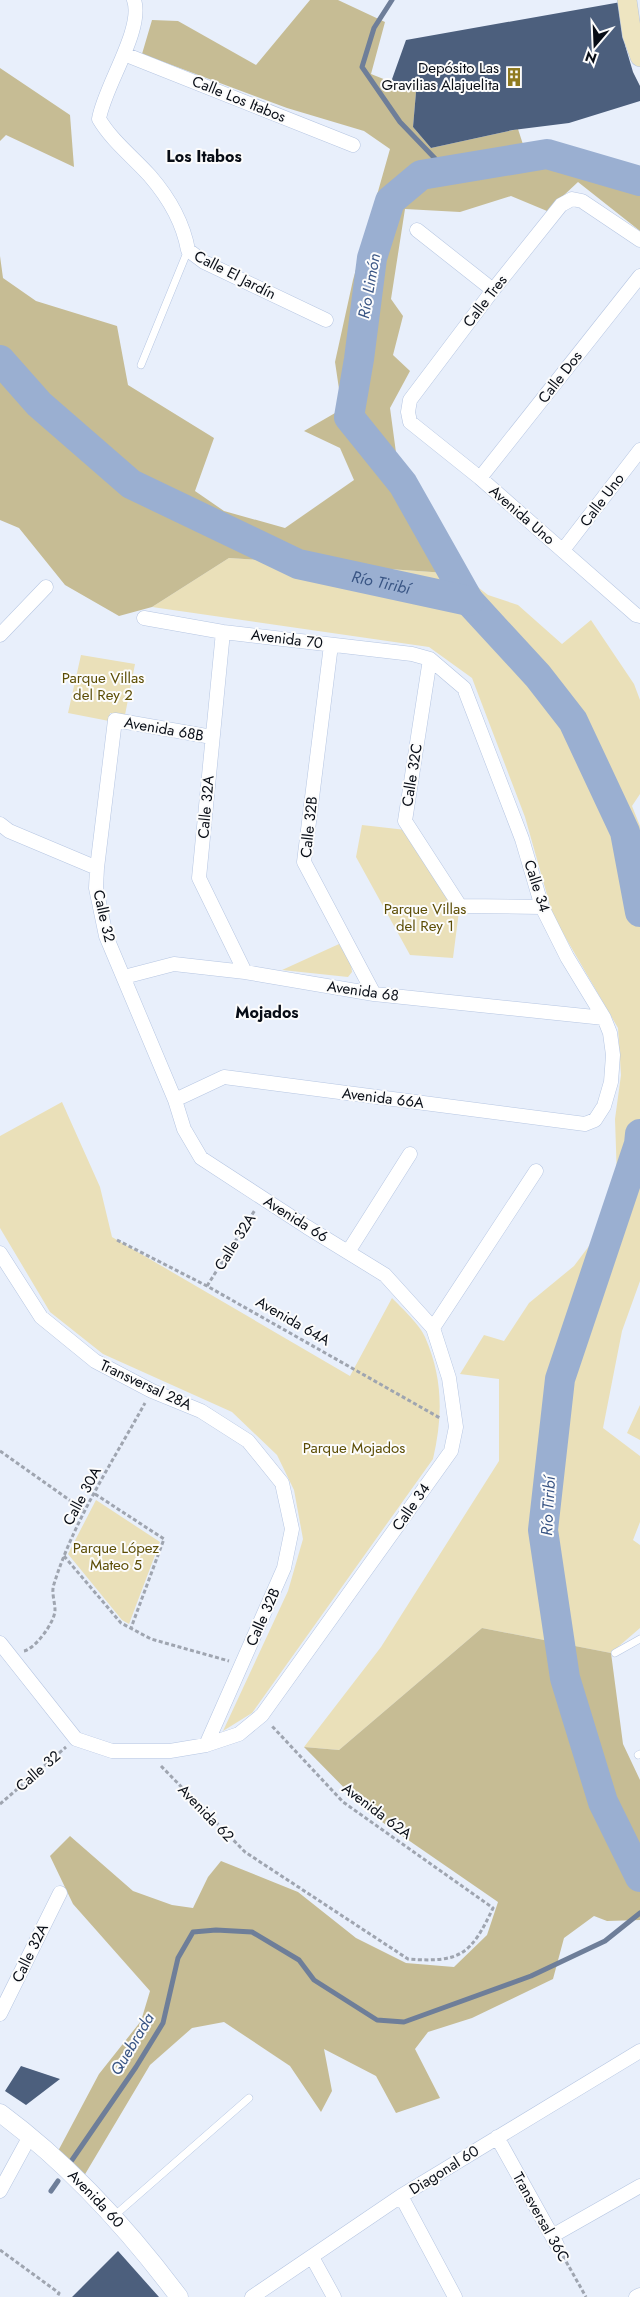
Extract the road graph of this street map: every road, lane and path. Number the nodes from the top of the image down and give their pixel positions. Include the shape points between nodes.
1 (134, 0) edge
2 (627, 0) edge
3 (636, 35) edge
4 (124, 54) junction
5 (640, 56) edge
6 (353, 145) dead end
7 (417, 230) dead end
8 (640, 240) edge
9 (188, 250) junction
10 (640, 276) edge
11 (493, 290) junction
12 (326, 320) dead end
13 (141, 365) dead end
14 (408, 412) joint
15 (640, 450) edge
16 (480, 478) junction
17 (563, 550) junction
18 (46, 588) dead end
19 (640, 616) edge
20 (144, 618) dead end
21 (223, 632) junction
22 (0, 635) edge
23 (331, 644) junction
24 (430, 659) junction
25 (115, 720) joint
26 (212, 737) junction
27 (0, 824) edge
28 (97, 868) junction
29 (542, 907) junction
30 (245, 972) junction
31 (124, 977) junction
32 (374, 994) junction
33 (604, 1018) junction
34 (175, 1100) junction
35 (595, 1120) joint
36 (410, 1154) dead end
37 (536, 1171) dead end
38 (262, 1198) junction
39 (117, 1240) dead end
40 (348, 1252) junction
41 (0, 1254) edge
42 (207, 1286) junction
43 (433, 1328) junction
44 (152, 1391) junction
45 (456, 1426) junction
46 (0, 1451) edge
47 (282, 1483) joint
48 (95, 1494) junction
49 (85, 1511) junction
50 (64, 1556) junction
51 (131, 1628) junction
52 (640, 1639) edge
53 (0, 1643) edge
54 (615, 1654) dead end
55 (10, 1655) junction
56 (241, 1664) junction
57 (262, 1715) junction
58 (76, 1739) junction
59 (206, 1745) junction
60 (145, 1750) junction
61 (0, 1804) edge
62 (60, 1893) dead end
63 (438, 1961) joint
64 (0, 2014) edge
65 (640, 2051) edge
66 (249, 2098) dead end
67 (0, 2113) edge
68 (30, 2136) junction
69 (497, 2137) junction
70 (640, 2186) edge
71 (0, 2191) edge
72 (402, 2196) junction
73 (114, 2216) junction
74 (555, 2240) junction
75 (0, 2250) edge
76 (312, 2257) junction
77 (640, 2295) edge
78 (57, 2297) edge
79 (179, 2297) edge
80 (252, 2297) edge
81 (334, 2297) edge
82 (455, 2297) edge
83 (586, 2297) edge
84 (636, 2297) edge

1 - 4 street, Calle El Jardín via 137,14
2 - 3 main road
3 - 5 main road
4 - 6 street, Calle Los Itabos
4 - 9 street, Calle El Jardín via 102,103 99,119 106,131 151,177 174,209 185,231
7 - 11 street
8 - 11 street, Calle Tres via 582,201 572,199 561,205
9 - 12 street, Calle El Jardín via 204,262
9 - 13 lane
10 - 16 street, Calle Dos
11 - 14 street, Calle Tres via 410,400
14 - 16 street, Avenida Uno via 410,422
15 - 17 street, Calle Uno
16 - 17 street, Avenida Uno
17 - 19 street, Avenida Uno
18 - 22 street
20 - 21 street, Avenida 70
21 - 23 street, Avenida 70
21 - 26 street, Calle 32A
23 - 24 street, Avenida 70
23 - 32 street, Calle 32B via 304,862
24 - 29 street, Calle 34 via 464,688 522,839
24 - 29 street, Calle 32C via 405,821 460,906
25 - 26 street, Avenida 68B
25 - 28 street, Calle 32
26 - 30 street, Calle 32A via 199,878
27 - 28 street via 9,831
28 - 31 street, Calle 32 via 96,888 106,936
29 - 33 street, Calle 34 via 567,957
30 - 31 street, Avenida 68 via 174,964
30 - 32 street, Avenida 68
31 - 34 street, Calle 32
32 - 33 street, Avenida 68
33 - 35 street, Calle 34 via 613,1055 611,1082 604,1106
34 - 35 street, Avenida 66A via 224,1077 585,1124
34 - 38 street, Avenida 66 via 184,1129 200,1158
36 - 40 street
37 - 43 street
38 - 40 street, Avenida 66
38 - 42 path, Calle 32A
39 - 42 path, Avenida 64A
40 - 43 street, Avenida 66 via 385,1275
41 - 44 street, Transversal 28A via 41,1317 95,1361
42 - 45 path, Avenida 64A
43 - 45 street, Calle 34 via 449,1378
44 - 47 street, Transversal 28A via 202,1410 248,1441
44 - 48 path, Calle 30A
45 - 57 street, Calle 34 via 451,1451
46 - 49 path
47 - 56 street, Calle 32B via 292,1529 284,1568
48 - 49 path, Calle 30A
48 - 51 path via 164,1539
49 - 50 path, Calle 30A
50 - 51 path via 121,1623
50 - 55 path, Calle 30A via 53,1586 55,1612 49,1627 30,1650
51 - 56 path via 151,1639
52 - 54 lane
53 - 55 street
55 - 58 street
56 - 59 street, Calle 32B
57 - 59 street, Calle 34 via 239,1734
57 - 63 path, Avenida 62A via 343,1802 493,1908 480,1935 464,1952
58 - 60 street via 112,1751
58 - 61 path, Calle 32
59 - 60 street, Calle 34 via 170,1751
60 - 63 path, Avenida 62 via 245,1852 408,1960
62 - 64 street, Calle 32A
65 - 69 street, Diagonal 60
66 - 73 lane
67 - 68 street, Avenida 60
68 - 71 street
68 - 73 street, Avenida 60
69 - 72 street, Diagonal 60
69 - 74 street, Transversal 36C
70 - 74 street
72 - 76 street, Diagonal 60
72 - 82 street
73 - 79 street, Avenida 60
74 - 83 path, Transversal 36C
75 - 78 path via 60,2293
76 - 80 street, Diagonal 60
76 - 81 street
77 - 84 street

